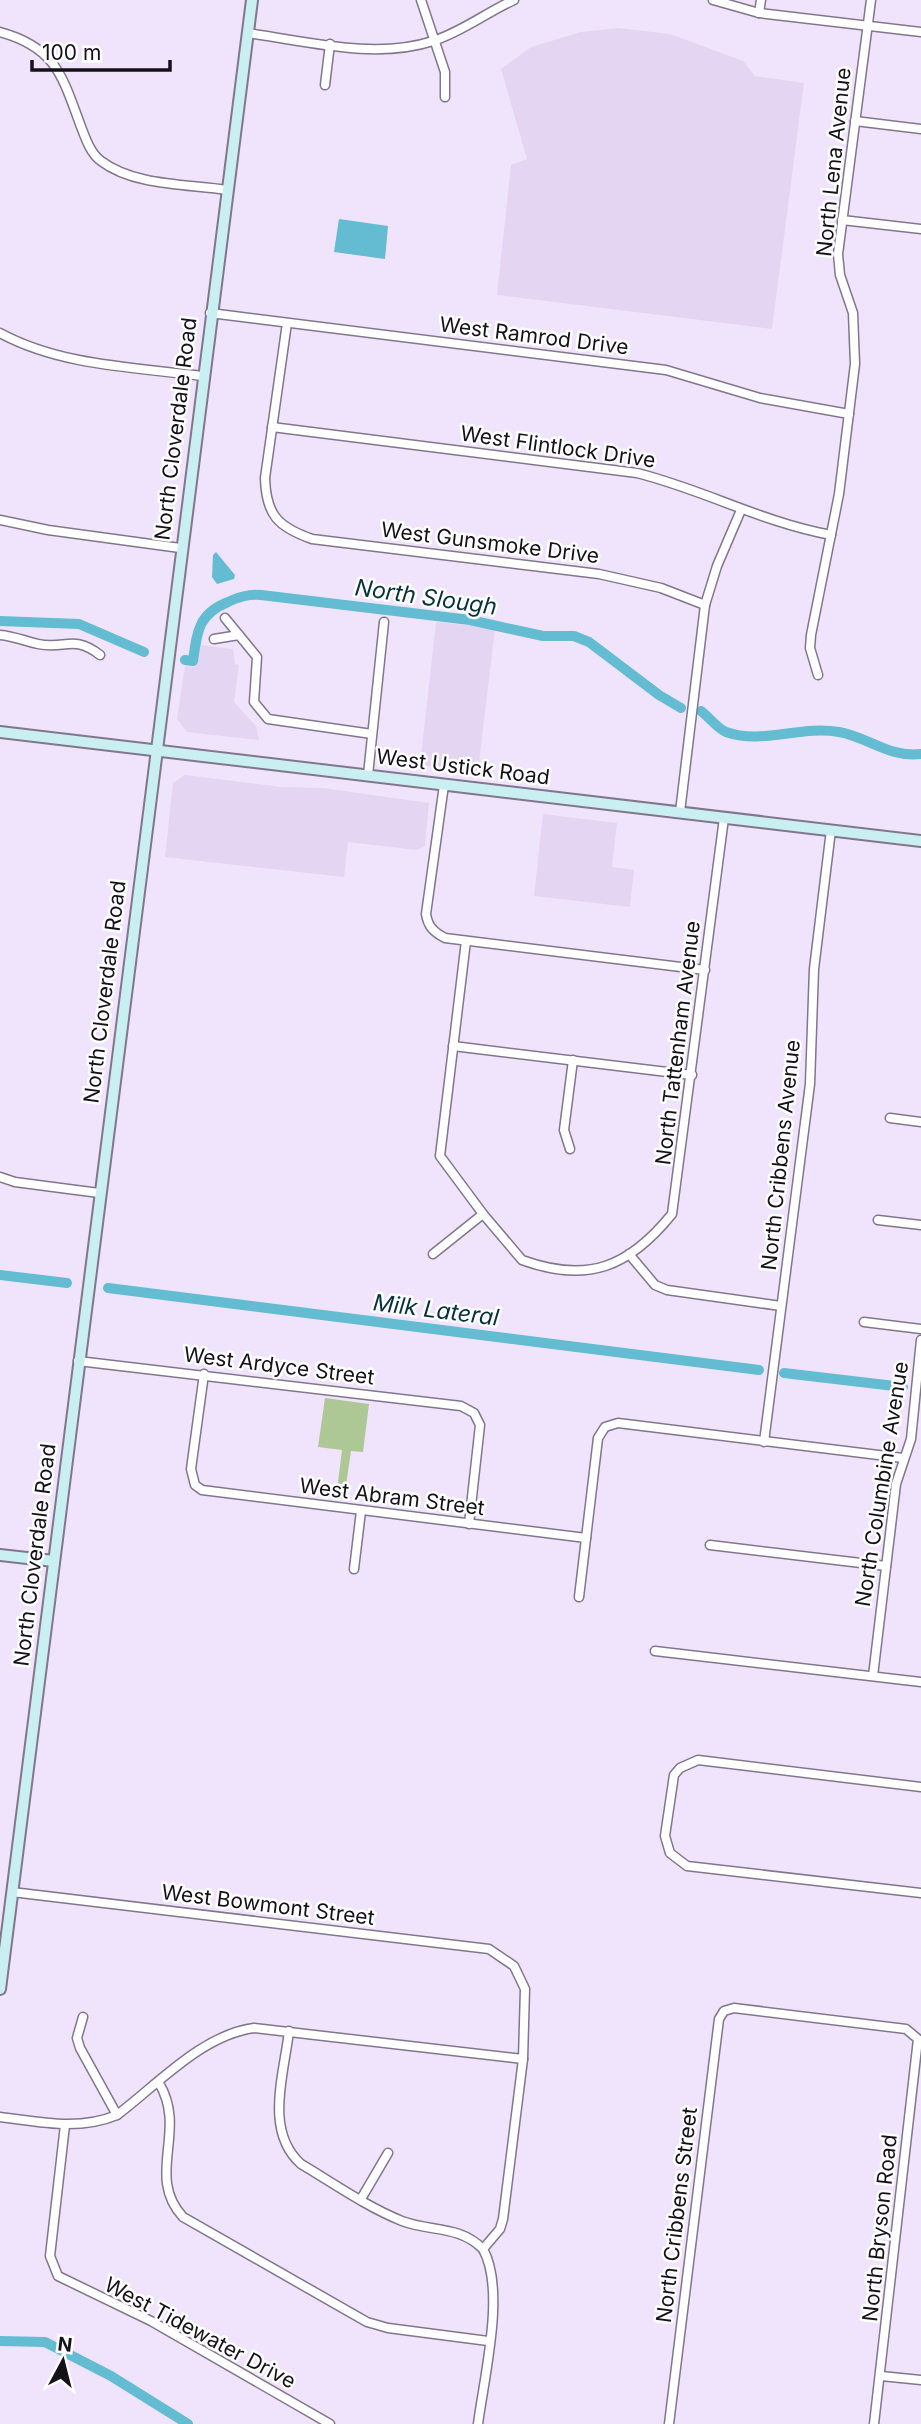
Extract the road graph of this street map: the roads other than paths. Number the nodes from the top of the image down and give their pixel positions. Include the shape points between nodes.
1 (252, 0) edge
2 (421, 0) edge
3 (514, 0) edge
4 (713, 0) edge
5 (761, 0) edge
6 (870, 0) edge
7 (759, 13) junction
8 (867, 26) junction
9 (0, 32) edge
10 (921, 32) edge
11 (247, 33) junction
12 (435, 41) junction
13 (330, 44) junction
14 (325, 85) dead end
15 (445, 97) dead end
16 (855, 121) junction
17 (921, 130) edge
18 (227, 190) junction
19 (842, 219) junction
20 (921, 229) edge
21 (210, 313) junction
22 (287, 323) junction
23 (0, 333) edge
24 (202, 376) junction
25 (849, 414) junction
26 (272, 427) junction
27 (741, 510) junction
28 (0, 520) edge
29 (831, 535) junction
30 (180, 548) junction
31 (705, 605) junction
32 (226, 618) dead end
33 (384, 622) dead end
34 (0, 635) edge
35 (239, 635) junction
36 (214, 639) dead end
37 (100, 655) dead end
38 (818, 675) dead end
39 (0, 732) edge
40 (372, 734) junction
41 (155, 750) junction
42 (368, 775) junction
43 (444, 785) junction
44 (680, 812) junction
45 (724, 818) junction
46 (831, 830) junction
47 (921, 841) edge
48 (466, 941) junction
49 (705, 970) junction
50 (453, 1046) junction
51 (573, 1060) junction
52 (692, 1074) junction
53 (890, 1118) dead end
54 (921, 1122) edge
55 (570, 1149) dead end
56 (0, 1177) edge
57 (99, 1193) junction
58 (483, 1214) junction
59 (878, 1220) dead end
60 (921, 1226) edge
61 (433, 1254) dead end
62 (629, 1254) junction
63 (781, 1306) junction
64 (864, 1322) dead end
65 (921, 1329) edge
66 (921, 1340) edge
67 (78, 1361) junction
68 (204, 1374) junction
69 (764, 1442) junction
70 (903, 1458) junction
71 (361, 1511) junction
72 (469, 1524) junction
73 (586, 1538) junction
74 (710, 1545) dead end
75 (0, 1555) edge
76 (54, 1562) junction
77 (886, 1566) junction
78 (354, 1569) dead end
79 (579, 1597) dead end
80 (655, 1651) dead end
81 (873, 1676) junction
82 (921, 1682) edge
83 (921, 1787) edge
84 (12, 1892) junction
85 (921, 1893) edge
86 (5, 1905) edge
87 (0, 1989) edge
88 (724, 2011) joint
89 (83, 2017) dead end
90 (289, 2031) junction
91 (523, 2059) junction
92 (159, 2083) junction
93 (117, 2115) junction
94 (0, 2117) edge
95 (65, 2125) junction
96 (387, 2153) dead end
97 (362, 2199) junction
98 (483, 2249) junction
99 (488, 2341) junction
100 (881, 2375) junction
101 (921, 2380) edge
102 (330, 2424) edge
103 (478, 2424) edge
104 (669, 2424) edge
105 (874, 2424) edge

1 - 11 main road, North Cloverdale Road
2 - 12 street
3 - 12 street
4 - 7 street
5 - 7 street
6 - 8 street, North Lena Avenue
7 - 8 street
8 - 10 street
8 - 16 street, North Lena Avenue
9 - 18 street via 26,40 58,68 86,141 99,160 138,178
11 - 13 street
11 - 18 main road, North Cloverdale Road
12 - 13 street via 388,50
12 - 15 street via 447,82
13 - 14 street
16 - 17 street
16 - 19 street, North Lena Avenue
18 - 21 main road, North Cloverdale Road
19 - 20 street
19 - 25 street, North Lena Avenue via 838,254 853,313 855,364
21 - 22 street, West Ramrod Drive
21 - 24 main road, North Cloverdale Road
22 - 25 street, West Ramrod Drive via 666,370 770,401
22 - 26 street
23 - 24 street via 56,355
24 - 30 main road, North Cloverdale Road
25 - 29 street, North Lena Avenue
26 - 27 street, West Flintlock Drive via 637,473
26 - 31 street, West Gunsmoke Drive via 265,499 273,516 290,531 312,539 599,574 661,588
27 - 29 street, West Flintlock Drive
27 - 31 street via 716,566
28 - 30 street
29 - 38 street, North Lena Avenue via 811,635
30 - 41 main road, North Cloverdale Road
31 - 44 street
32 - 35 street
33 - 40 street
34 - 37 street via 40,645 86,644
35 - 36 street
35 - 40 street via 257,657 254,702 268,719
39 - 41 main road, West Ustick Road
40 - 42 street
41 - 42 main road, West Ustick Road
41 - 57 main road, North Cloverdale Road
42 - 43 main road, West Ustick Road
43 - 44 main road, West Ustick Road
43 - 48 street via 426,914 435,932
44 - 45 main road, West Ustick Road
45 - 46 main road, West Ustick Road
45 - 49 street, North Tattenham Avenue
46 - 47 main road, West Ustick Road
46 - 63 street, North Cribbens Avenue via 814,969 810,1084
48 - 49 street
48 - 50 street, North Tattenham Avenue
49 - 52 street, North Tattenham Avenue
50 - 51 street
50 - 58 street, North Tattenham Avenue via 440,1157
51 - 52 street
51 - 55 street via 564,1130
52 - 62 street, North Tattenham Avenue via 672,1214
53 - 54 street
56 - 57 street
57 - 67 main road, North Cloverdale Road
58 - 61 street
58 - 62 street, North Tattenham Avenue via 514,1253 534,1265 591,1272 614,1265
59 - 60 street
62 - 63 street via 655,1285 667,1290
63 - 69 street, North Cribbens Avenue
64 - 65 street
66 - 70 street, North Columbine Avenue via 911,1439
67 - 68 street, West Ardyce Street
67 - 76 main road, North Cloverdale Road
68 - 71 street, West Abram Street via 191,1469 195,1485 209,1493
68 - 72 street, West Ardyce Street via 461,1406 474,1413 480,1425
69 - 70 street
69 - 73 street via 618,1423 606,1427 598,1438
70 - 77 street, North Columbine Avenue
71 - 72 street, West Abram Street
71 - 78 street
72 - 73 street, West Abram Street
73 - 79 street
74 - 77 street
75 - 76 main road
76 - 84 main road, North Cloverdale Road
77 - 81 street, North Columbine Avenue
80 - 81 street
81 - 82 street
83 - 85 street via 698,1760 680,1768 671,1783 665,1836 670,1853 687,1866
84 - 86 main road, North Cloverdale Road
84 - 91 street, West Bowmont Street via 489,1950 514,1966 525,1989
86 - 87 main road, North Cloverdale Road
88 - 100 street, North Bryson Road via 734,2008 906,2029 915,2035 919,2045
88 - 104 street, North Cribbens Street via 719,2019
89 - 93 street via 76,2038
90 - 91 street
90 - 92 street via 254,2028 226,2035
90 - 97 street via 278,2116 283,2143 301,2164
91 - 98 street via 503,2218
92 - 93 street
92 - 99 street via 171,2110 167,2190 183,2217 367,2322
93 - 95 street via 93,2124
94 - 95 street
95 - 102 street, West Tidewater Drive via 50,2256 54,2271 63,2281 151,2321
96 - 97 street
97 - 98 street via 405,2222 463,2234
98 - 99 street via 491,2263 495,2289
99 - 103 street
100 - 101 street
100 - 105 street, North Bryson Road

